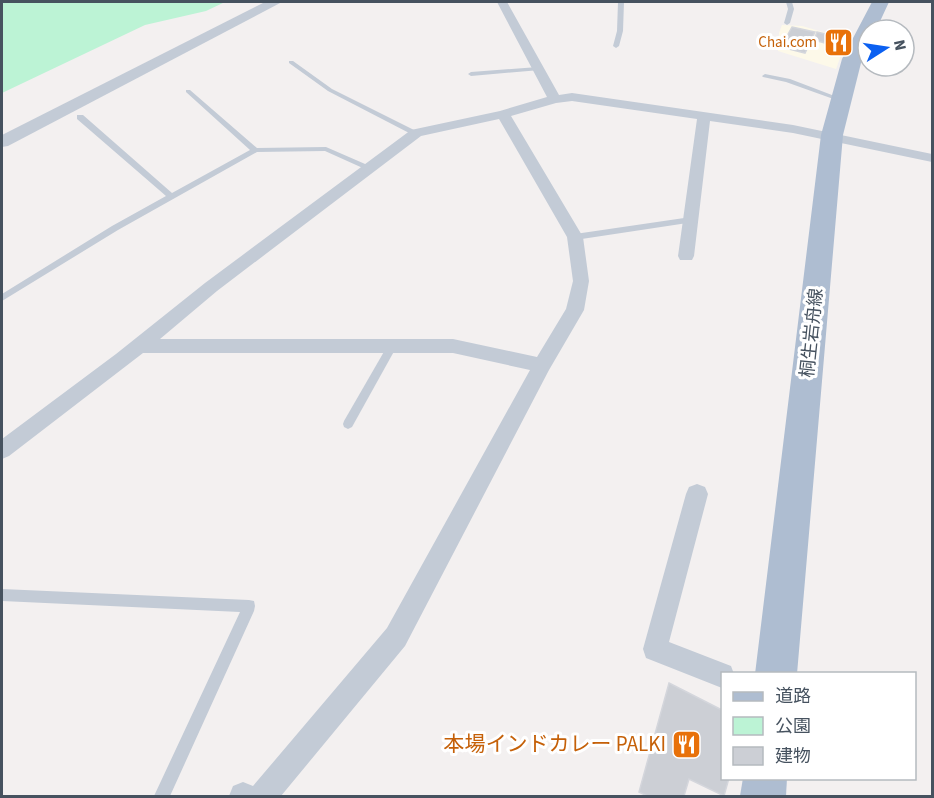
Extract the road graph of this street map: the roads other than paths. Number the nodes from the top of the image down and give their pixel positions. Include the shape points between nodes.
1 (275, 2) edge
2 (502, 2) edge
3 (621, 2) edge
4 (789, 2) edge
5 (880, 2) edge
6 (788, 23) dead end
7 (616, 46) dead end
8 (291, 62) dead end
9 (538, 69) junction
10 (471, 74) dead end
11 (765, 76) dead end
12 (188, 91) dead end
13 (555, 99) junction
14 (841, 100) junction
15 (504, 114) junction
16 (704, 116) junction
17 (80, 117) dead end
18 (416, 133) junction
19 (832, 135) junction
20 (2, 142) edge
21 (255, 150) junction
22 (933, 158) edge
23 (368, 167) junction
24 (171, 196) junction
25 (691, 220) junction
26 (575, 237) junction
27 (687, 256) dead end
28 (2, 298) edge
29 (140, 346) junction
30 (392, 346) junction
31 (542, 365) junction
32 (348, 424) dead end
33 (2, 450) edge
34 (697, 494) dead end
35 (2, 595) edge
36 (776, 672) edge
37 (721, 674) edge
38 (765, 780) edge
39 (162, 796) edge
40 (263, 796) edge
41 (763, 796) edge

1 - 20 street
2 - 9 street
3 - 7 lane
4 - 6 lane
5 - 14 main road, 桐生岩舟線 via 852,60
8 - 18 lane via 330,90
9 - 10 lane
9 - 13 street
11 - 14 lane via 788,80
12 - 21 lane
13 - 15 street
13 - 16 street via 572,97
14 - 19 main road, 桐生岩舟線
15 - 18 street
15 - 26 street
16 - 19 street
16 - 25 street
17 - 24 lane
18 - 23 street
19 - 22 street
19 - 36 main road, 桐生岩舟線
21 - 23 lane via 326,149
21 - 24 lane
23 - 29 street
24 - 28 lane
25 - 26 lane
25 - 27 street
26 - 31 street via 581,281 576,310
29 - 30 street
29 - 33 street
30 - 31 street via 453,346
30 - 32 lane
31 - 40 street via 396,637
34 - 37 street via 655,649
35 - 39 lane via 249,606
38 - 41 main road

